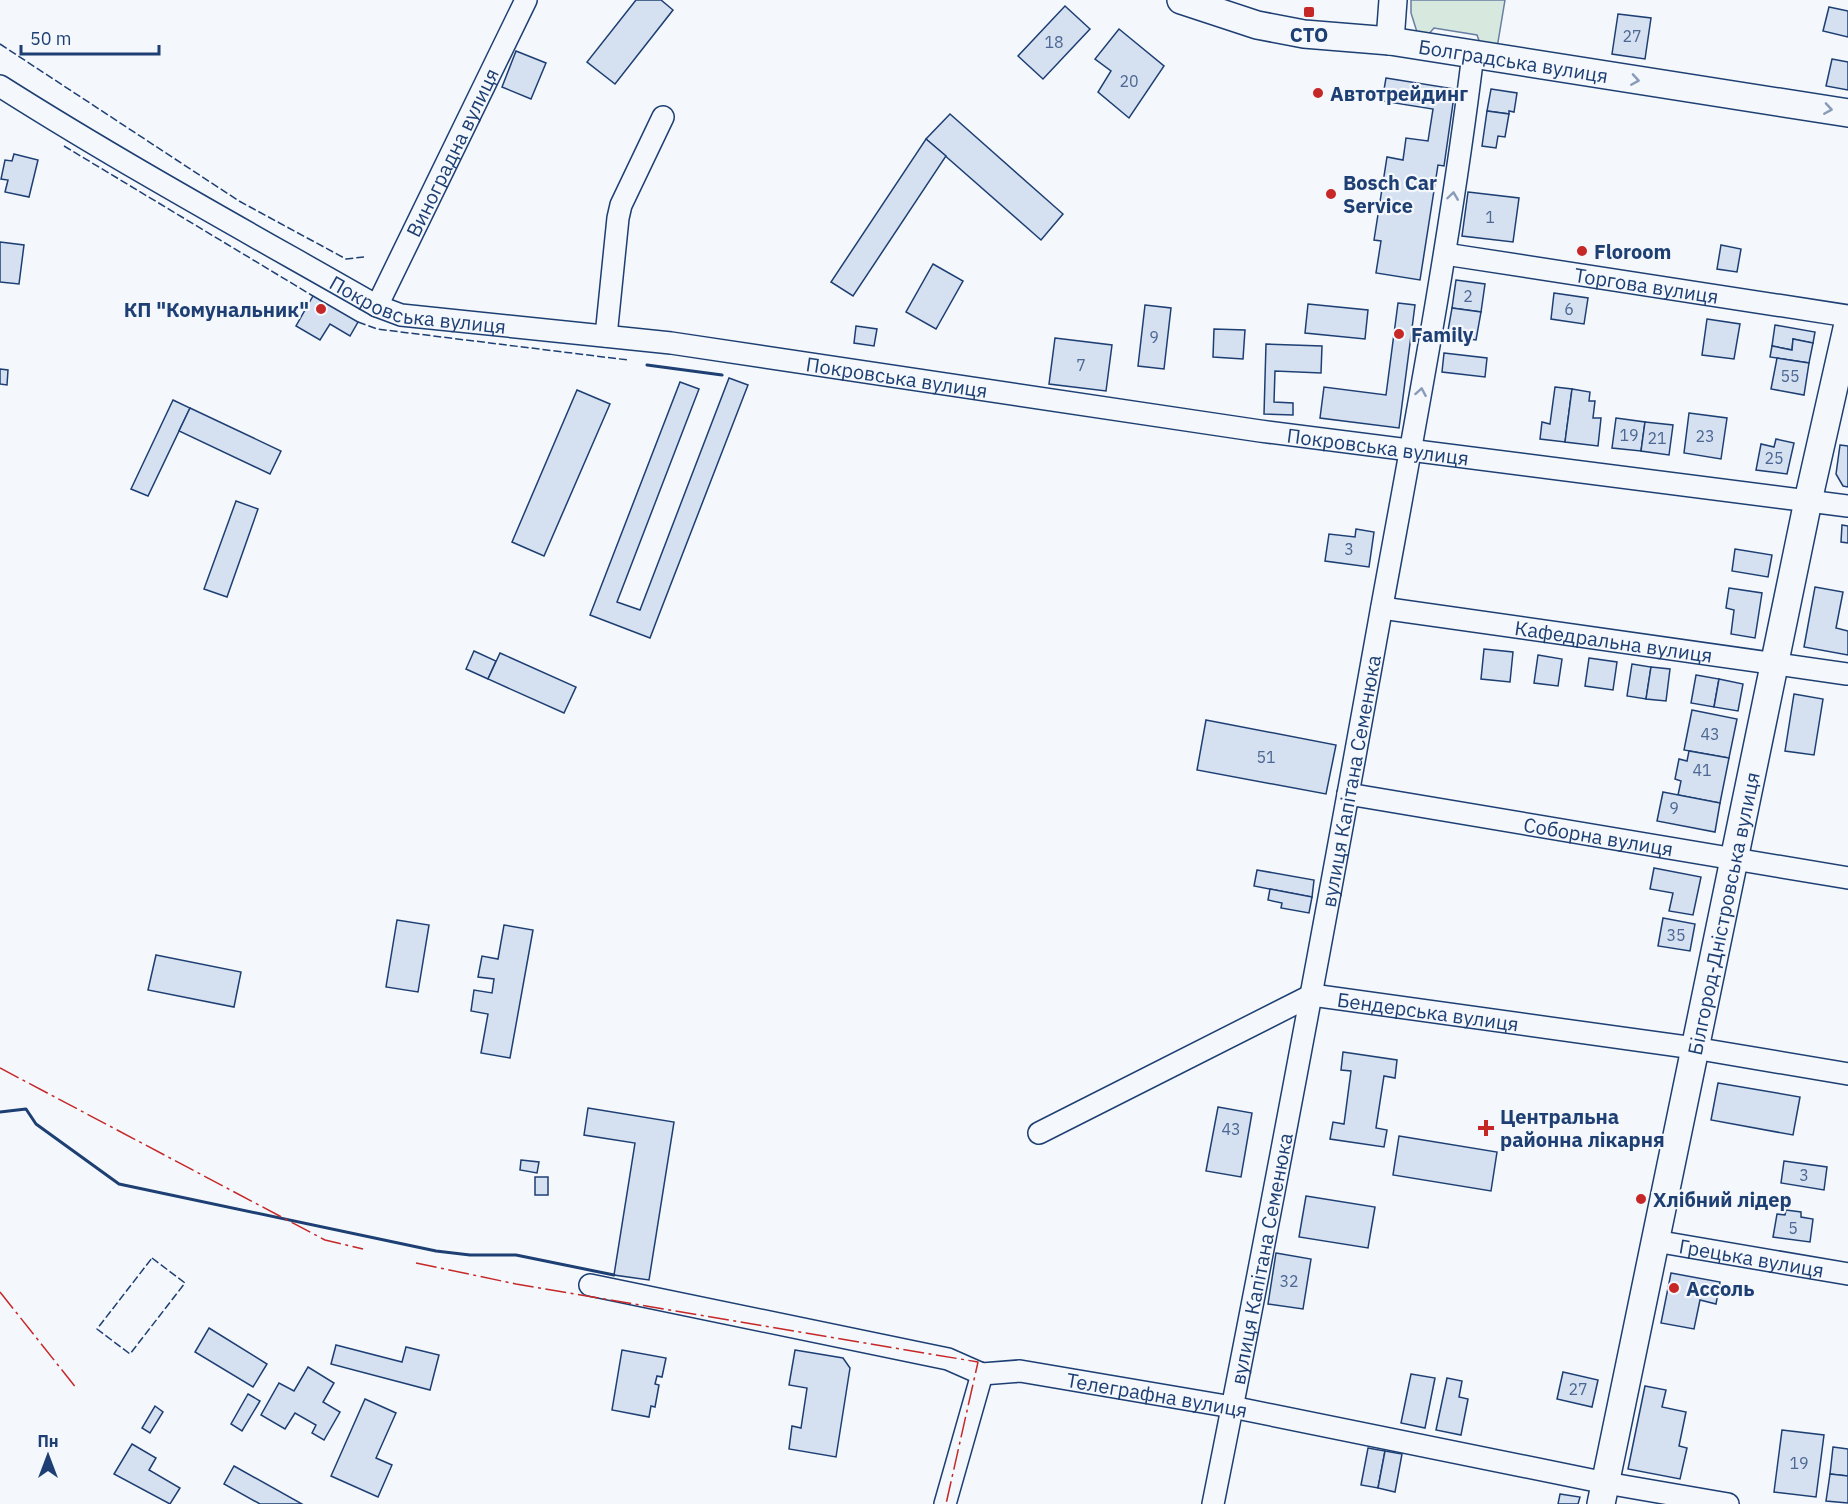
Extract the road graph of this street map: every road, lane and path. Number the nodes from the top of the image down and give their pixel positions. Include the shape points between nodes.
1 (526, 0) edge
2 (1182, 0) edge
3 (1393, 0) edge
4 (1390, 41) junction
5 (1473, 54) junction
6 (0, 86) edge
7 (1848, 112) edge
8 (663, 117) dead end
9 (1445, 254) junction
10 (377, 306) junction
11 (1848, 316) edge
12 (1848, 324) edge
13 (606, 336) junction
14 (1411, 450) junction
15 (1808, 501) junction
16 (1848, 506) edge
17 (1382, 608) junction
18 (1776, 662) junction
19 (1847, 674) edge
20 (1348, 794) junction
21 (1734, 860) junction
22 (1848, 878) edge
23 (1312, 995) junction
24 (1694, 1048) junction
25 (1848, 1074) edge
26 (1039, 1133) dead end
27 (1655, 1241) junction
28 (1848, 1274) edge
29 (590, 1285) dead end
30 (982, 1374) junction
31 (1232, 1407) junction
32 (1604, 1493) edge
33 (945, 1504) edge
34 (1213, 1504) edge
35 (1728, 1504) edge

1 - 10 street, Виноградна вулиця
2 - 4 main road, Болградська вулиця via 1257,25 1304,34
3 - 4 main road
4 - 5 main road, Болградська вулиця
5 -> 7 main road, Болградська вулиця
9 -> 5 street, вулиця Капітана Семенюка
6 - 10 street, Покровська вулиця via 64,127
8 - 13 street via 621,205
9 - 11 street, Торгова вулиця
14 -> 9 street, вулиця Капітана Семенюка
10 - 13 street, Покровська вулиця via 427,319
12 - 15 main road, Білгород-Дністровська вулиця
13 - 14 street, Покровська вулиця
14 - 15 street, Покровська вулиця
14 - 17 street, вулиця Капітана Семенюка
15 - 16 street, Покровська вулиця
15 - 18 main road, Білгород-Дністровська вулиця
17 - 18 street, Кафедральна вулиця
17 - 20 street, вулиця Капітана Семенюка
18 - 19 street, Кафедральна вулиця
18 - 21 main road, Білгород-Дністровська вулиця
20 - 21 street, Соборна вулиця
20 - 23 street, вулиця Капітана Семенюка
21 - 22 street, Соборна вулиця
21 - 24 main road, Білгород-Дністровська вулиця
23 - 24 street, Бендерська вулиця
23 - 26 street, Бендерська вулиця
23 - 31 street, вулиця Капітана Семенюка
24 - 25 street, Бендерська вулиця
24 - 27 main road, Білгород-Дністровська вулиця
27 - 28 street, Грецька вулиця
27 - 32 main road, Білгород-Дністровська вулиця
29 - 30 street, Телеграфна вулиця via 948,1359
30 - 31 street, Телеграфна вулиця via 1020,1371
30 - 33 street
31 - 32 street, Телеграфна вулиця
31 - 34 street, вулиця Капітана Семенюка
32 - 35 street, Телеграфна вулиця

